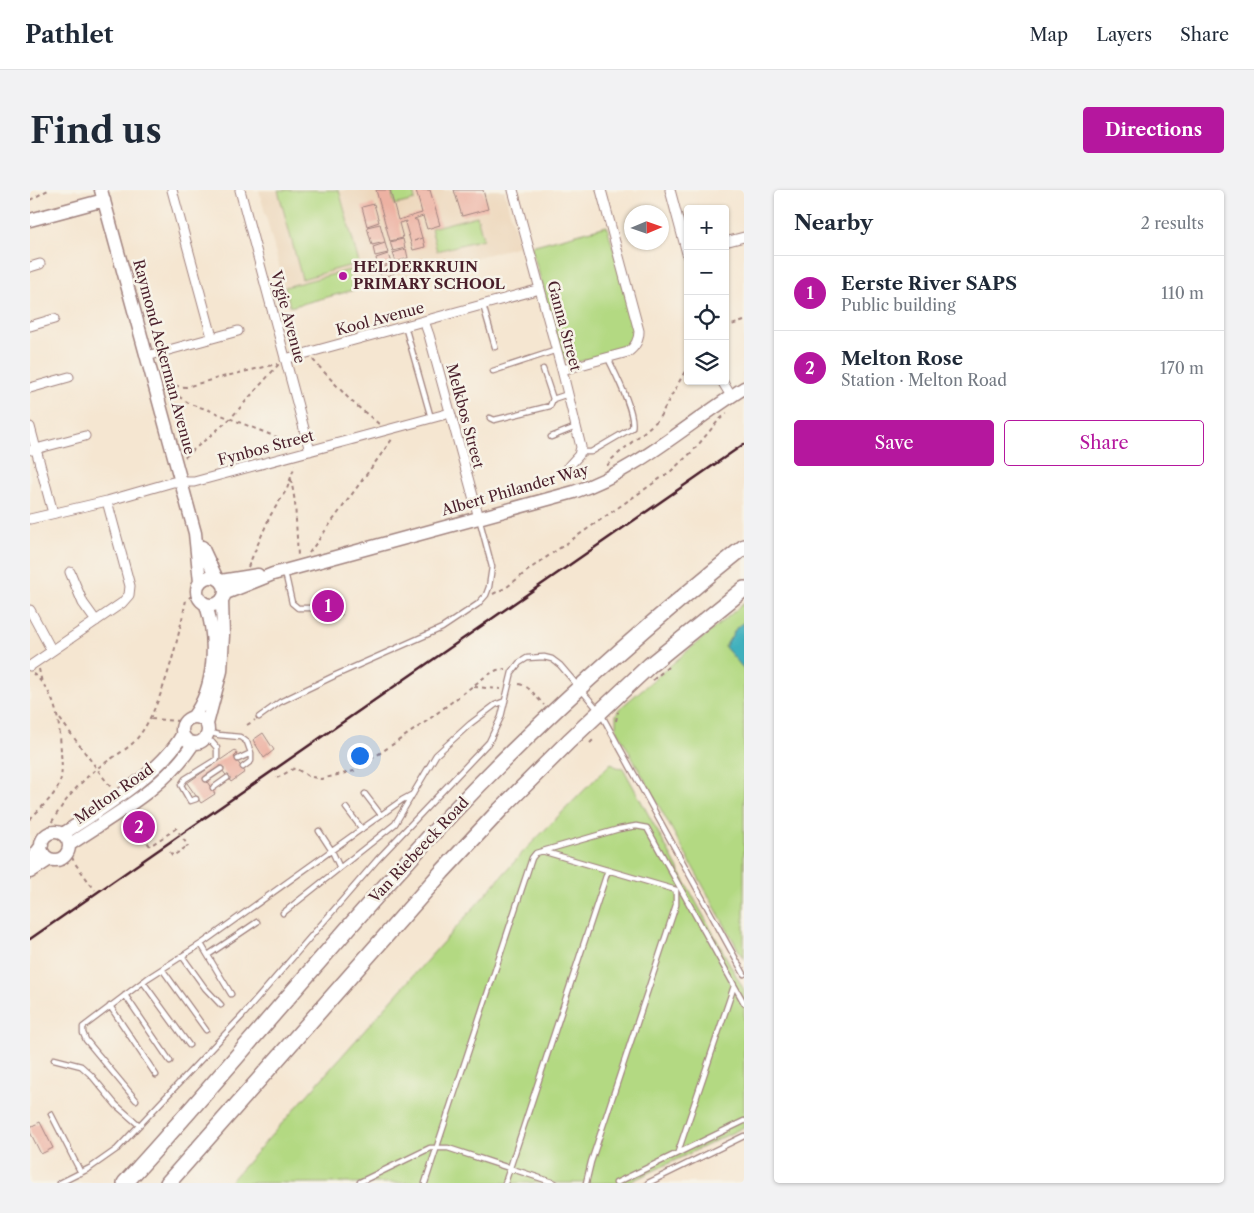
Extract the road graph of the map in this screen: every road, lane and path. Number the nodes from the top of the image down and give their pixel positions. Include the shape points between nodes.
1 (48, 190) edge
2 (172, 190) edge
3 (240, 190) edge
4 (513, 190) edge
5 (601, 190) edge
6 (670, 190) edge
7 (102, 195) edge
8 (30, 200) edge
9 (30, 220) edge
10 (744, 237) edge
11 (729, 241) edge
12 (686, 250) edge
13 (40, 264) dead end
14 (30, 267) edge
15 (540, 289) junction
16 (483, 305) junction
17 (54, 319) dead end
18 (424, 321) junction
19 (744, 321) edge
20 (729, 325) edge
21 (30, 326) edge
22 (405, 326) junction
23 (238, 331) dead end
24 (212, 337) junction
25 (495, 346) dead end
26 (556, 350) junction
27 (305, 354) junction
28 (147, 356) junction
29 (608, 358) junction
30 (282, 362) junction
31 (543, 369) dead end
32 (562, 370) junction
33 (493, 371) dead end
34 (684, 373) edge
35 (69, 377) dead end
36 (161, 384) dead end
37 (168, 385) junction
38 (724, 385) edge
39 (30, 388) edge
40 (744, 388) edge
41 (568, 394) junction
42 (731, 396) junction
43 (553, 399) junction
44 (731, 409) dead end
45 (450, 413) junction
46 (431, 418) junction
47 (490, 418) dead end
48 (230, 419) junction
49 (30, 427) edge
50 (576, 427) junction
51 (393, 428) junction
52 (382, 431) junction
53 (85, 436) dead end
54 (550, 437) dead end
55 (308, 446) junction
56 (33, 449) edge
57 (581, 452) junction
58 (298, 454) junction
59 (181, 459) dead end
60 (569, 466) dead end
61 (604, 473) dead end
62 (291, 479) junction
63 (181, 482) junction
64 (107, 501) junction
65 (53, 513) junction
66 (479, 518) junction
67 (30, 519) edge
68 (195, 533) junction
69 (744, 547) edge
70 (304, 559) dead end
71 (299, 560) dead end
72 (70, 572) dead end
73 (248, 572) dead end
74 (279, 573) junction
75 (219, 579) junction
76 (200, 582) junction
77 (744, 589) edge
78 (193, 595) dead end
79 (486, 595) junction
80 (224, 597) junction
81 (206, 605) junction
82 (311, 608) dead end
83 (30, 610) edge
84 (96, 621) junction
85 (52, 651) junction
86 (34, 663) edge
87 (505, 669) dead end
88 (30, 672) edge
89 (42, 684) junction
90 (519, 684) dead end
91 (474, 687) junction
92 (579, 687) junction
93 (501, 689) dead end
94 (505, 701) junction
95 (544, 705) dead end
96 (600, 712) junction
97 (58, 717) junction
98 (193, 717) junction
99 (259, 717) dead end
100 (151, 718) junction
101 (178, 721) dead end
102 (182, 735) junction
103 (203, 735) junction
104 (595, 738) dead end
105 (590, 743) dead end
106 (251, 752) junction
107 (238, 759) dead end
108 (243, 767) dead end
109 (97, 768) junction
110 (221, 769) dead end
111 (227, 778) dead end
112 (277, 778) dead end
113 (206, 779) dead end
114 (213, 788) dead end
115 (191, 790) dead end
116 (185, 793) junction
117 (114, 794) dead end
118 (365, 794) dead end
119 (413, 794) junction
120 (196, 798) dead end
121 (346, 808) dead end
122 (381, 815) junction
123 (30, 819) edge
124 (48, 829) dead end
125 (362, 829) junction
126 (319, 831) dead end
127 (143, 836) dead end
128 (42, 845) junction
129 (68, 845) junction
130 (150, 846) junction
131 (152, 850) dead end
132 (332, 850) junction
133 (541, 850) junction
134 (170, 852) dead end
135 (50, 859) junction
136 (30, 861) edge
137 (339, 866) junction
138 (608, 870) junction
139 (30, 872) edge
140 (94, 890) dead end
141 (676, 890) junction
142 (683, 891) junction
143 (282, 913) dead end
144 (257, 922) dead end
145 (201, 944) junction
146 (208, 955) junction
147 (182, 956) junction
148 (162, 969) junction
149 (744, 974) edge
150 (143, 982) junction
151 (734, 986) junction
152 (231, 994) dead end
153 (126, 995) junction
154 (744, 1003) edge
155 (221, 1005) dead end
156 (110, 1006) junction
157 (206, 1030) dead end
158 (189, 1045) dead end
159 (54, 1059) dead end
160 (170, 1060) dead end
161 (156, 1075) dead end
162 (136, 1100) dead end
163 (51, 1114) dead end
164 (744, 1120) edge
165 (139, 1125) junction
166 (744, 1136) edge
167 (438, 1147) junction
168 (678, 1152) junction
169 (510, 1169) junction
170 (81, 1173) junction
171 (360, 1182) dead end
172 (60, 1183) edge
173 (125, 1183) edge
174 (168, 1183) edge
175 (425, 1183) edge
176 (505, 1183) edge
177 (555, 1183) edge
178 (586, 1183) edge
179 (616, 1183) edge
180 (648, 1183) edge

1 - 8 path
2 - 24 street
3 - 30 street, Vygie Avenue
4 - 15 street, Ganna Street
5 - 29 street via 639,331 638,340 631,350
6 - 12 street
7 - 9 street
7 - 28 street, Raymond Ackerman Avenue
10 - 11 street
13 - 14 street
15 - 16 street, Kool Avenue
15 - 26 street, Ganna Street
16 - 18 street, Kool Avenue
16 - 25 lane
17 - 21 street
18 - 22 street, Kool Avenue
18 - 45 street, Melkbos Street
19 - 20 path
22 - 27 street, Kool Avenue
22 - 46 lane
23 - 24 street
24 - 28 street
26 - 32 street, Ganna Street
26 - 33 lane
27 - 30 street, Kool Avenue
27 - 52 path via 378,422
28 - 63 street, Raymond Ackerman Avenue
29 - 32 street
29 - 57 lane via 632,414 633,425 591,452
30 - 37 path via 186,387
30 - 48 path
30 - 55 street, Vygie Avenue
31 - 43 lane
32 - 41 street, Ganna Street
34 - 61 path via 658,420 612,459
35 - 39 street
36 - 37 path
37 - 48 path via 182,400
38 - 42 street
40 - 42 street, Albert Philander Way
41 - 43 lane
41 - 50 street, Ganna Street
42 - 66 street, Albert Philander Way via 621,471 598,483
43 - 47 lane via 550,406 494,420
44 - 79 path via 671,471 507,587 496,594
45 - 46 street, Fynbos Street
45 - 66 street, Melkbos Street
46 - 51 street, Fynbos Street
48 - 55 path via 296,446
48 - 59 path
49 - 56 street
50 - 54 lane
50 - 57 street, Ganna Street
51 - 52 street, Fynbos Street
51 - 70 path via 394,436
52 - 55 street, Fynbos Street
53 - 56 street
55 - 58 street, Fynbos Street
56 - 65 street
57 - 60 street
58 - 62 path
58 - 63 street, Fynbos Street via 194,482
62 - 71 path
62 - 73 path via 270,516
63 - 64 street, Fynbos Street via 170,482
63 - 68 street, Raymond Ackerman Avenue
64 - 65 street, Fynbos Street
64 - 84 street via 130,589 122,603
65 - 67 street, Fynbos Street
66 - 74 street, Albert Philander Way
66 - 79 lane via 492,567
68 - 75 street, Raymond Ackerman Avenue
68 - 76 street, Raymond Ackerman Avenue
69 - 92 main road, Van Riebeeck Road
72 - 84 street via 83,603
74 - 75 street, Albert Philander Way
74 - 80 street, Albert Philander Way
74 - 82 lane via 292,603 298,608
75 - 76 street via 207,577
75 - 80 street via 224,584
76 - 81 street via 198,596
77 - 96 main road, Van Riebeeck Road via 650,665
78 - 100 path via 186,600
79 - 99 lane via 442,628 280,702
80 - 81 street via 214,605
80 - 103 street, Melton Road via 221,671
81 - 98 street via 211,625 212,660 206,691
83 - 85 street
84 - 85 street
85 - 86 street
86 - 89 path
87 - 91 path via 486,676
88 - 89 path
89 - 97 path
90 - 95 path via 528,688
91 - 93 path
91 - 112 path via 354,771 321,779 295,768
92 - 94 lane via 552,659 528,658 512,672
92 - 96 lane
92 - 173 main road, Van Riebeeck Road via 451,814 385,886
94 - 119 lane via 470,724 436,755
94 - 165 lane via 498,726 489,742 377,860 244,1015
96 - 149 lane
96 - 174 main road, Van Riebeeck Road via 524,785 442,872
97 - 109 path
97 - 123 path via 61,779
98 - 102 street, Melton Road via 183,723
98 - 103 street via 201,718
100 - 101 path
100 - 109 path via 132,744
102 - 103 street via 185,739
102 - 129 street, Melton Road via 171,753 117,797
103 - 106 lane via 240,737 247,742
103 - 116 lane via 215,745 218,755 213,762 183,780 181,785
103 - 129 street, Melton Road via 162,781
104 - 105 path
106 - 107 lane
106 - 108 lane via 251,762
109 - 117 path
109 - 124 path via 65,802
110 - 113 lane
111 - 114 lane
115 - 116 lane
116 - 120 lane via 190,801
118 - 122 lane
119 - 122 lane
119 - 137 lane via 395,824
121 - 125 lane
122 - 125 lane
125 - 132 lane
126 - 132 lane
127 - 130 path
128 - 129 street via 49,833 58,832
128 - 135 street
128 - 136 street
129 - 135 street via 63,858
129 - 140 path via 74,862
130 - 131 path
130 - 134 path, bridge via 176,828 188,846 173,856
132 - 137 lane
132 - 145 lane
133 - 138 lane
133 - 142 lane via 641,826 646,828
133 - 167 lane via 532,858
135 - 139 street
137 - 143 lane
138 - 141 lane
138 - 169 lane
141 - 142 lane
141 - 178 lane via 676,905
142 - 151 lane
144 - 146 lane
145 - 146 lane
145 - 147 lane
146 - 152 lane
147 - 148 lane
147 - 155 lane
148 - 150 lane
148 - 157 lane
150 - 153 lane
150 - 158 lane
151 - 154 lane
151 - 168 lane
153 - 156 lane
153 - 160 lane
156 - 161 lane
156 - 162 lane via 83,1027 83,1033
159 - 165 lane via 81,1066
163 - 170 lane
164 - 168 lane
165 - 170 lane via 105,1159
166 - 180 lane
167 - 169 lane
167 - 171 lane
167 - 175 lane
168 - 179 lane
169 - 176 lane
169 - 177 lane
170 - 172 lane

